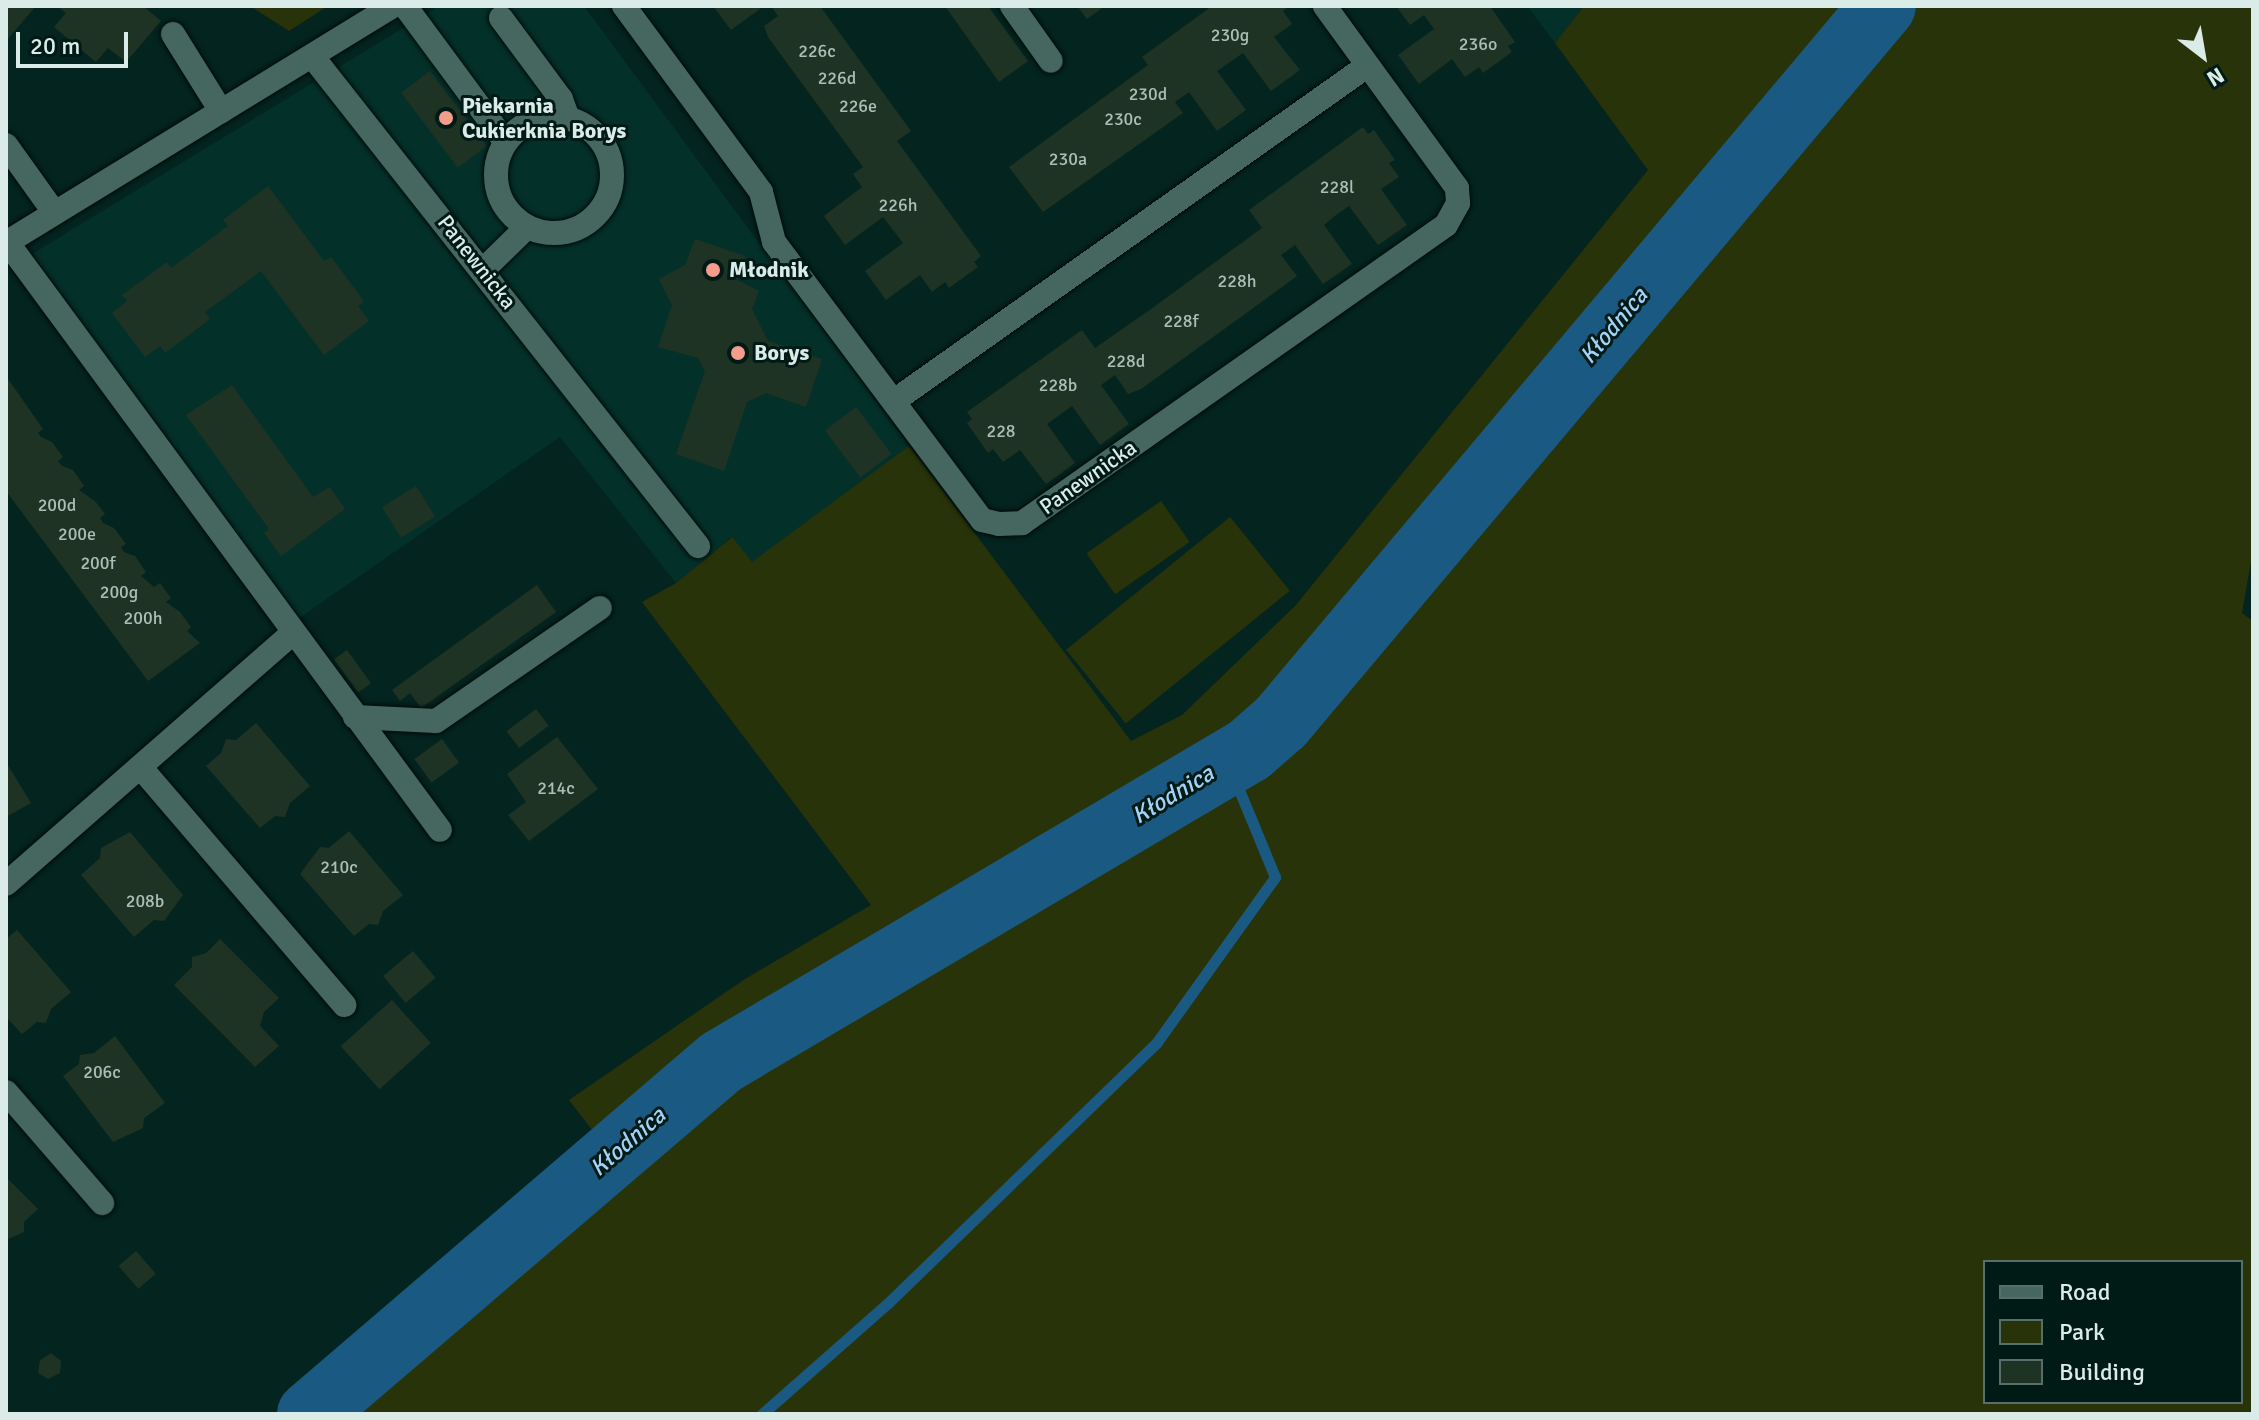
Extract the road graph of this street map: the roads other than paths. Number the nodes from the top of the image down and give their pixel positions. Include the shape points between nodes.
1 (393, 6) edge
2 (405, 6) edge
3 (624, 6) edge
4 (1012, 6) edge
5 (1325, 6) edge
6 (501, 18) dead end
7 (173, 34) dead end
8 (312, 56) junction
9 (1051, 61) dead end
10 (1367, 66) junction
11 (221, 111) junction
12 (568, 118) junction
13 (505, 141) junction
14 (6, 145) edge
15 (54, 212) junction
16 (527, 227) junction
17 (7, 243) edge
18 (484, 269) junction
19 (894, 401) junction
20 (698, 546) dead end
21 (600, 608) dead end
22 (292, 634) junction
23 (355, 717) junction
24 (142, 769) junction
25 (440, 830) dead end
26 (6, 884) edge
27 (344, 1005) dead end
28 (6, 1092) edge
29 (102, 1203) dead end

1 - 8 street
2 - 13 street
3 - 19 street, Panewnicka via 761,192 774,242
4 - 9 street
5 - 10 street, Panewnicka
6 - 12 street via 561,99
7 - 11 street
8 - 11 street
8 - 18 street, Panewnicka
10 - 19 street
10 - 19 street, Panewnicka via 1457,188 1458,203 1446,225 1022,523 982,520
11 - 15 street
12 - 13 street via 546,117 523,125
12 - 16 street via 588,127 605,146 613,168 611,191 602,209 569,232
13 - 16 street via 496,163 499,198
14 - 15 street
15 - 17 street
16 - 18 street
17 - 22 street
18 - 20 street, Panewnicka
21 - 23 street via 436,721
22 - 23 street
22 - 24 street
23 - 25 street
24 - 26 street
24 - 27 street
28 - 29 street

